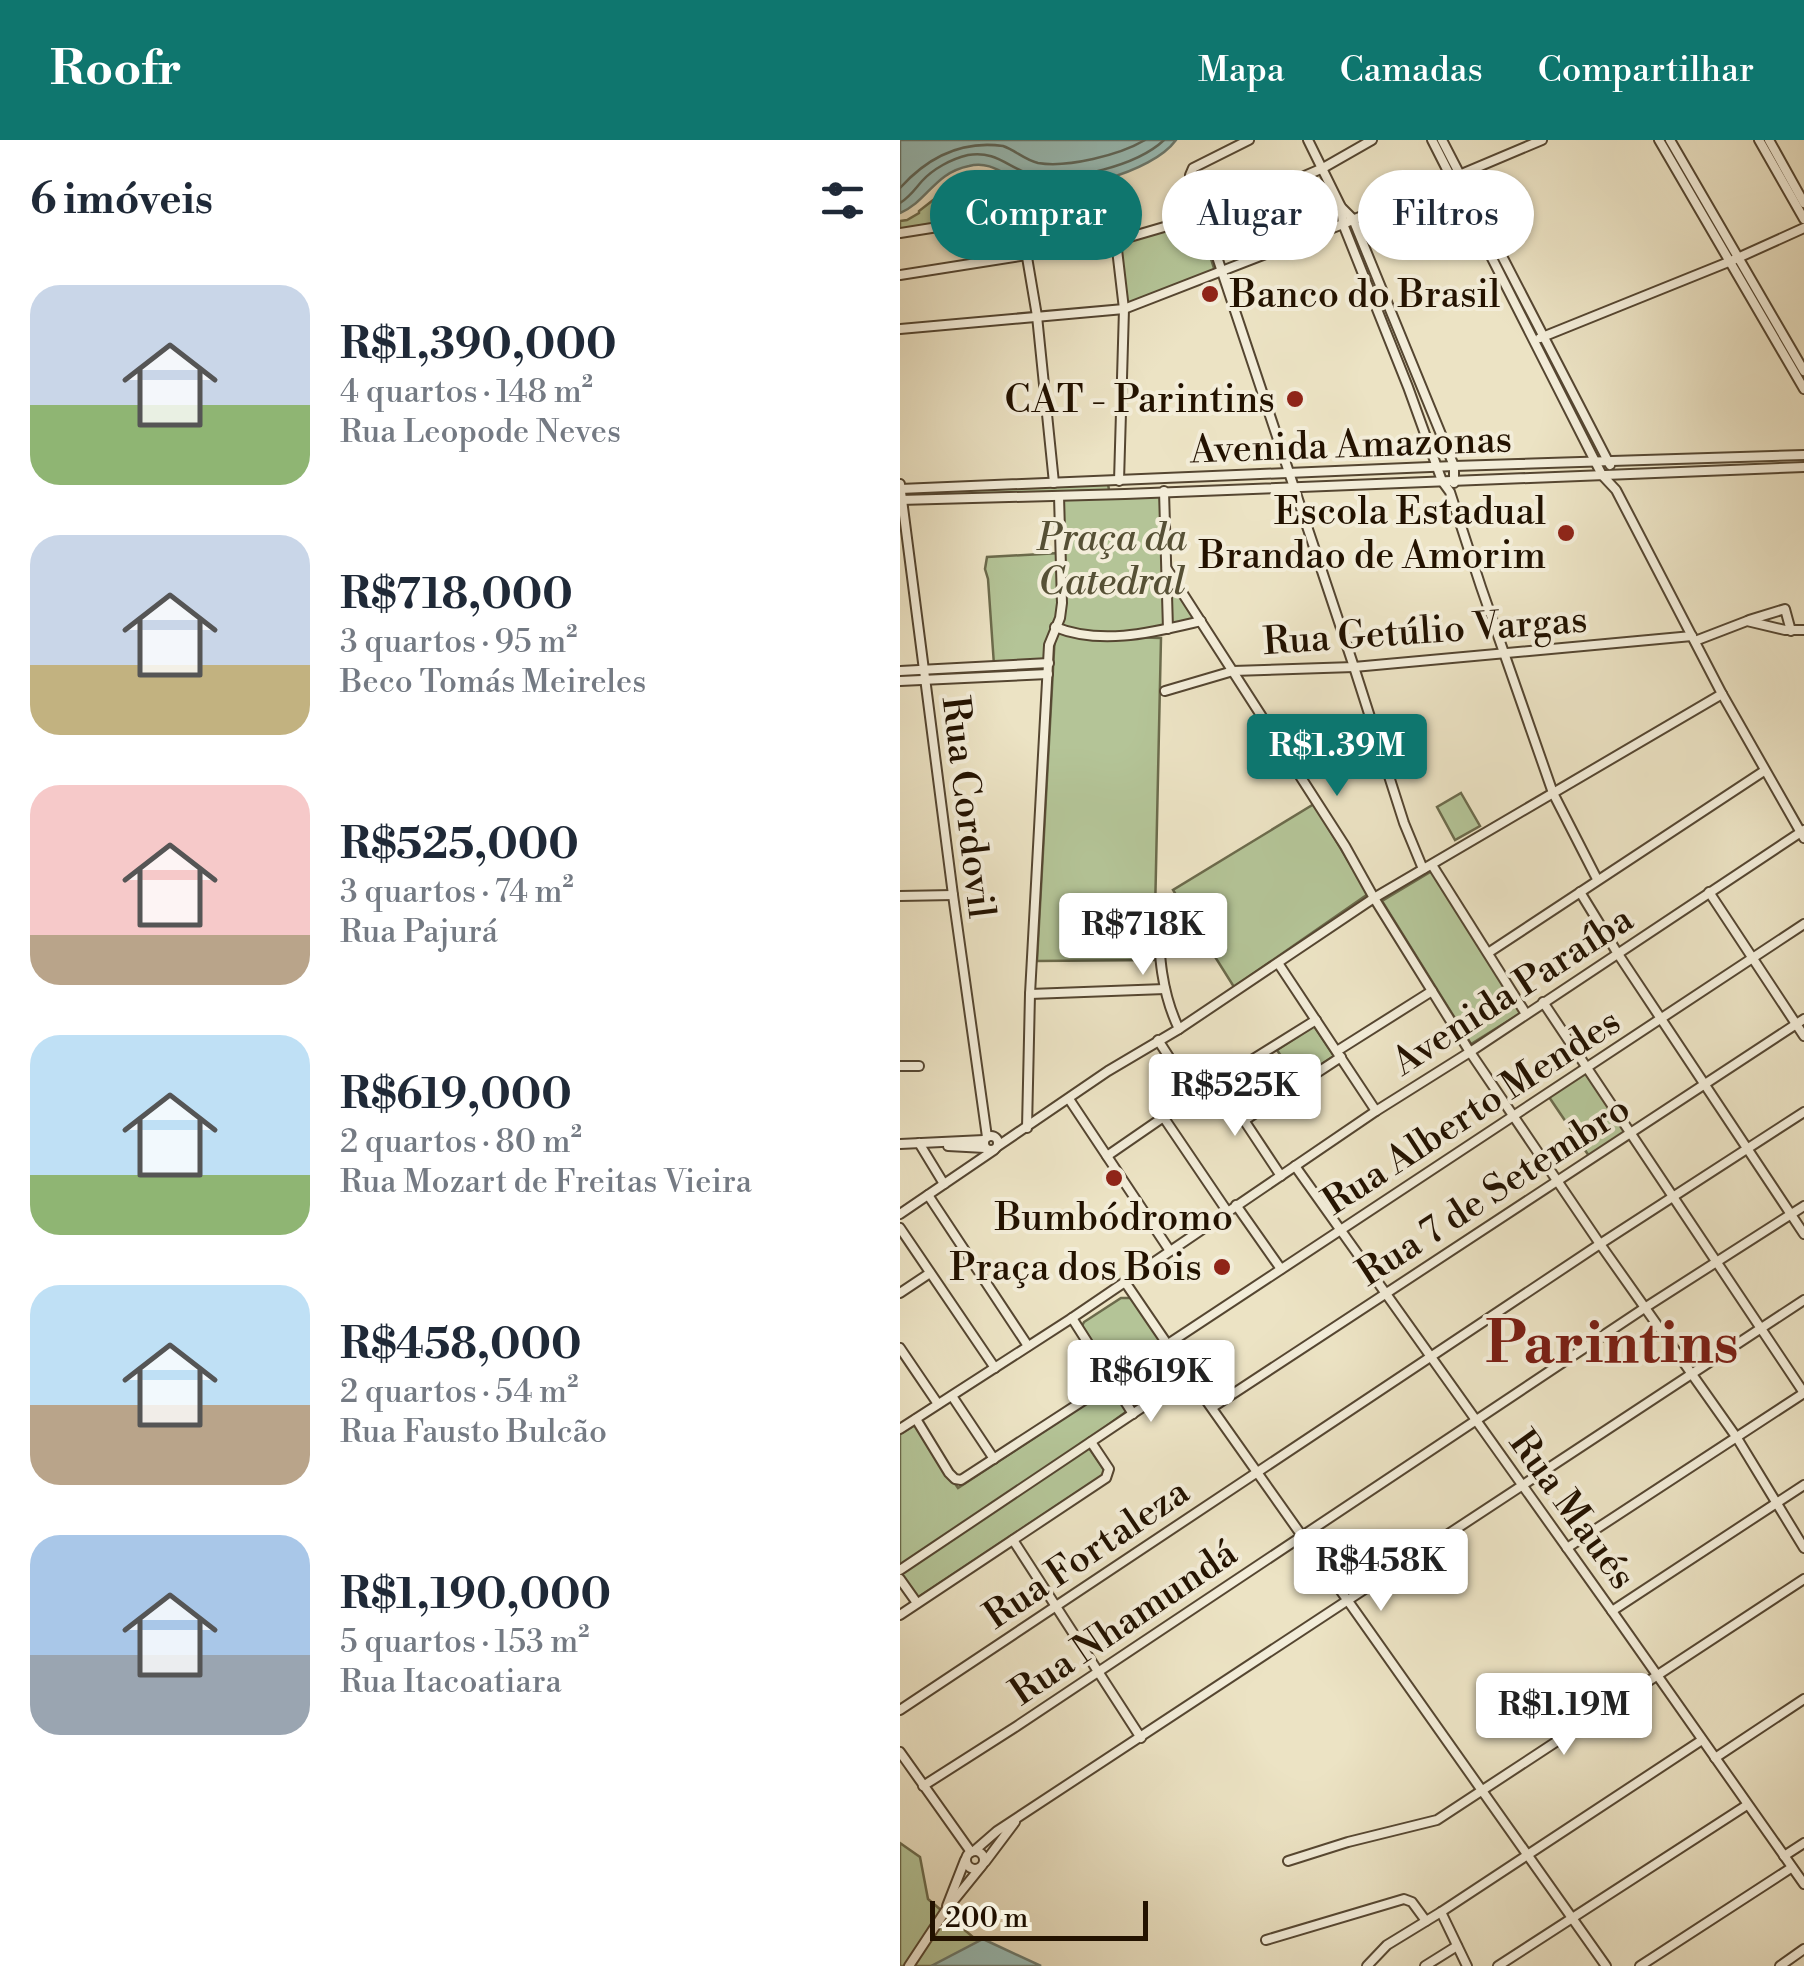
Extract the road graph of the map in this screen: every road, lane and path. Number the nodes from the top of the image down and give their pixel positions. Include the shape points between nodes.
1 (1249, 140) edge
2 (1308, 140) edge
3 (1372, 140) edge
4 (1432, 140) edge
5 (1442, 140) edge
6 (1542, 140) edge
7 (1659, 140) edge
8 (1670, 140) edge
9 (1758, 140) edge
10 (1768, 140) edge
11 (1322, 168) junction
12 (1192, 170) edge
13 (1317, 170) edge
14 (1452, 170) edge
15 (1453, 170) edge
16 (1467, 170) edge
17 (1804, 203) edge
18 (1342, 207) junction
19 (1358, 217) edge
20 (1353, 219) junction
21 (1804, 219) edge
22 (1343, 224) junction
23 (930, 228) edge
24 (1804, 228) edge
25 (900, 233) edge
26 (1734, 259) junction
27 (999, 260) edge
28 (1028, 260) edge
29 (1118, 260) edge
30 (1217, 260) edge
31 (1495, 260) edge
32 (1502, 260) edge
33 (1221, 272) junction
34 (900, 274) edge
35 (1124, 309) junction
36 (1036, 316) junction
37 (900, 329) edge
38 (1544, 336) junction
39 (1402, 338) junction
40 (1534, 341) junction
41 (1390, 344) junction
42 (1804, 371) edge
43 (1420, 382) junction
44 (1408, 387) junction
45 (1804, 389) edge
46 (1804, 455) edge
47 (1596, 463) junction
48 (1609, 463) junction
49 (1454, 466) junction
50 (1437, 468) junction
51 (1804, 468) edge
52 (1290, 474) junction
53 (1602, 474) junction
54 (1614, 474) junction
55 (1118, 480) junction
56 (1456, 480) junction
57 (1442, 481) junction
58 (1054, 483) junction
59 (900, 487) edge
60 (1294, 487) junction
61 (1616, 490) junction
62 (1164, 492) junction
63 (1450, 492) junction
64 (1119, 494) junction
65 (1059, 496) junction
66 (901, 500) edge
67 (1167, 569) junction
68 (1201, 621) junction
69 (1748, 621) junction
70 (1055, 627) junction
71 (1168, 628) junction
72 (1804, 630) edge
73 (1791, 631) junction
74 (1694, 638) junction
75 (1504, 654) junction
76 (1049, 664) junction
77 (1354, 667) junction
78 (900, 670) edge
79 (1233, 671) junction
80 (924, 674) junction
81 (1048, 674) junction
82 (900, 681) edge
83 (1166, 691) dead end
84 (1722, 694) junction
85 (1764, 770) junction
86 (1554, 794) junction
87 (1803, 833) edge
88 (1428, 867) junction
89 (1598, 879) junction
90 (1580, 892) junction
91 (1709, 892) junction
92 (953, 895) junction
93 (900, 896) edge
94 (1374, 898) junction
95 (1158, 914) dead end
96 (1804, 924) edge
97 (1488, 953) junction
98 (1618, 954) junction
99 (1752, 958) junction
100 (1278, 962) junction
101 (1164, 990) junction
102 (1432, 991) junction
103 (1030, 994) junction
104 (1544, 1002) junction
105 (1526, 1014) junction
106 (1662, 1018) junction
107 (1316, 1020) junction
108 (1800, 1021) edge
109 (1179, 1029) junction
110 (1804, 1036) edge
111 (1158, 1040) junction
112 (1470, 1052) junction
113 (1339, 1054) junction
114 (900, 1066) edge
115 (919, 1066) dead end
116 (1586, 1066) junction
117 (1218, 1081) junction
118 (1704, 1084) junction
119 (1194, 1096) junction
120 (1069, 1098) junction
121 (1376, 1112) junction
122 (1804, 1112) edge
123 (1514, 1115) junction
124 (1164, 1118) junction
125 (1245, 1120) junction
126 (1026, 1128) junction
127 (1630, 1132) junction
128 (919, 1143) junction
129 (990, 1143) junction
130 (900, 1144) edge
131 (1746, 1148) junction
132 (1107, 1156) junction
133 (1295, 1166) junction
134 (1281, 1176) junction
135 (1557, 1181) junction
136 (944, 1184) junction
137 (928, 1195) junction
138 (1673, 1196) junction
139 (1236, 1205) junction
140 (1804, 1206) edge
141 (1226, 1211) junction
142 (900, 1214) edge
143 (1792, 1215) junction
144 (900, 1228) edge
145 (1341, 1228) junction
146 (1804, 1234) edge
147 (1600, 1244) junction
148 (1170, 1251) junction
149 (1717, 1261) junction
150 (1281, 1269) junction
151 (930, 1273) junction
152 (1125, 1282) junction
153 (900, 1293) edge
154 (1385, 1293) junction
155 (1804, 1300) edge
156 (1646, 1307) junction
157 (1072, 1318) junction
158 (1760, 1328) junction
159 (1168, 1344) junction
160 (1028, 1346) junction
161 (901, 1350) edge
162 (1431, 1356) junction
163 (994, 1368) junction
164 (1690, 1373) junction
165 (1189, 1376) junction
166 (1112, 1382) junction
167 (1804, 1393) edge
168 (952, 1396) junction
169 (938, 1404) junction
170 (1213, 1407) junction
171 (1133, 1414) junction
172 (916, 1420) junction
173 (1476, 1420) junction
174 (900, 1428) edge
175 (1737, 1438) junction
176 (1091, 1442) junction
177 (994, 1459) junction
178 (1257, 1471) junction
179 (1522, 1485) junction
180 (1804, 1485) edge
181 (1776, 1504) junction
182 (1303, 1536) junction
183 (1013, 1540) junction
184 (1567, 1548) junction
185 (1804, 1548) edge
186 (900, 1570) edge
187 (1804, 1578) edge
188 (900, 1579) edge
189 (1347, 1599) junction
190 (916, 1603) junction
191 (1056, 1606) junction
192 (1612, 1611) junction
193 (900, 1615) edge
194 (1098, 1672) junction
195 (1658, 1675) junction
196 (1804, 1699) edge
197 (900, 1710) edge
198 (1140, 1738) junction
199 (1702, 1740) junction
200 (900, 1752) edge
201 (1716, 1758) junction
202 (923, 1786) junction
203 (1482, 1790) junction
204 (1746, 1805) junction
205 (1018, 1818) junction
206 (1804, 1843) edge
207 (1528, 1853) junction
208 (970, 1854) junction
209 (1784, 1856) junction
210 (1288, 1861) dead end
211 (982, 1865) junction
212 (1792, 1868) junction
213 (1804, 1884) edge
214 (946, 1910) junction
215 (1440, 1912) junction
216 (1572, 1917) junction
217 (1426, 1921) junction
218 (1266, 1940) dead end
219 (1457, 1946) junction
220 (1804, 1949) edge
221 (909, 1966) edge
222 (1367, 1966) edge
223 (1425, 1966) edge
224 (1467, 1966) edge
225 (1498, 1966) edge
226 (1606, 1966) edge
227 (1640, 1966) edge
228 (1780, 1966) edge

1 - 12 street
2 - 11 street
3 - 11 street
4 - 14 street
5 - 15 street
6 - 16 street
7 - 26 street
8 - 26 street
9 - 21 street
10 - 17 street
11 - 13 street
11 - 18 street
18 - 20 street
18 - 22 street
19 - 20 street
20 - 22 street
20 - 39 street
22 - 33 street
22 - 41 street
23 - 25 street
24 - 26 street
26 - 38 street
26 - 42 street
26 - 45 street
27 - 34 street
28 - 36 street
29 - 35 street
30 - 33 street
31 - 40 street
32 - 38 street
33 - 35 street
33 - 52 street
35 - 36 street
35 - 55 street
36 - 37 street
36 - 58 street
38 - 40 street
38 - 48 street
39 - 41 street
39 - 43 street
40 - 47 street
41 - 44 street
43 - 44 street
43 - 49 street
44 - 50 street
46 - 48 street, Avenida Amazonas
47 - 48 street, Avenida Amazonas
47 - 49 street, Avenida Amazonas
47 - 53 street
48 - 54 street
49 - 50 street, Avenida Amazonas
49 - 56 street
50 - 52 street, Avenida Amazonas
50 - 57 street
51 - 54 street, Avenida Amazonas
52 - 55 street, Avenida Amazonas
52 - 60 street
53 - 54 street, Avenida Amazonas
53 - 56 street, Avenida Amazonas
53 - 61 street
54 - 61 street
55 - 58 street, Avenida Amazonas
55 - 64 street
56 - 57 street, Avenida Amazonas
56 - 63 street
57 - 60 street, Avenida Amazonas
57 - 63 street
58 - 59 street, Avenida Amazonas
59 - 66 street, Rua Cordovil
60 - 62 street, Avenida Amazonas
60 - 77 street
61 - 74 street
62 - 64 street, Avenida Amazonas
62 - 67 street
63 - 75 street
64 - 65 street, Avenida Amazonas
65 - 66 street, Avenida Amazonas
65 - 70 street via 1062,603
66 - 80 street, Rua Cordovil
67 - 68 street
67 - 71 street
68 - 71 street
68 - 79 street
69 - 73 street, Rua Getúlio Vargas
69 - 73 street, Rua Getúlio Vargas via 1785,609
69 - 74 street, Rua Getúlio Vargas
70 - 71 street via 1120,636
70 - 76 street
72 - 73 street, Rua Getúlio Vargas
74 - 75 street, Rua Getúlio Vargas
74 - 84 street
75 - 77 street, Rua Getúlio Vargas
75 - 86 street
76 - 80 street
76 - 81 street
77 - 79 street, Rua Getúlio Vargas
77 - 88 street via 1404,824
78 - 80 street
79 - 83 street, Rua Getúlio Vargas
79 - 94 street
80 - 81 street
80 - 82 street
80 - 92 street, Rua Cordovil
81 - 103 street
84 - 85 street
84 - 86 street
85 - 87 street
85 - 89 street
86 - 88 street
86 - 89 street
87 - 91 street, Avenida Paraíba
88 - 94 street
88 - 97 street
89 - 90 street
90 - 97 street
90 - 98 street
91 - 98 street, Avenida Paraíba
91 - 99 street
92 - 93 street
92 - 129 street, Rua Cordovil
94 - 100 street
94 - 102 street
95 - 101 street
96 - 99 street, Rua Alberto Mendes
97 - 105 street
98 - 104 street, Avenida Paraíba
98 - 106 street
99 - 106 street, Rua Alberto Mendes
99 - 108 street
100 - 107 street
100 - 109 street
101 - 103 street
101 - 109 street
102 - 112 street
102 - 113 street
103 - 126 street
104 - 105 street, Avenida Paraíba
104 - 116 street
105 - 112 street, Avenida Paraíba
106 - 116 street, Rua Alberto Mendes
106 - 118 street
107 - 113 street
107 - 117 street
108 - 110 street
108 - 118 street, Rua 7 de Setembro
109 - 111 street
111 - 119 street
111 - 120 street
112 - 121 street, Avenida Paraíba
112 - 123 street
113 - 121 street
113 - 125 street
114 - 115 street
116 - 123 street, Rua Alberto Mendes
116 - 127 street
117 - 119 street
117 - 125 street
118 - 127 street, Rua 7 de Setembro
118 - 131 street
119 - 124 street
120 - 126 street
120 - 132 street
121 - 133 street, Avenida Paraíba
122 - 131 street, Rua Fortaleza
123 - 135 street
123 - 145 street, Rua Alberto Mendes
124 - 132 street
124 - 141 street
125 - 134 street
126 - 129 street
127 - 135 street, Rua 7 de Setembro
127 - 138 street
128 - 129 street
128 - 130 street
128 - 136 street
129 - 136 street
131 - 138 street, Rua Fortaleza
131 - 143 street
132 - 148 street
133 - 134 street, Avenida Paraíba
133 - 145 street, Rua Maués
134 - 139 street, Avenida Paraíba
135 - 147 street
135 - 154 street, Rua 7 de Setembro
136 - 137 street
137 - 142 street
137 - 160 street
138 - 147 street, Rua Fortaleza
138 - 149 street
139 - 141 street, Avenida Paraíba
139 - 150 street
140 - 143 street, Rua Nhamundá
141 - 148 street, Avenida Paraíba
143 - 146 street
143 - 149 street, Rua Nhamundá
144 - 151 street
145 - 150 street, Rua Alberto Mendes
145 - 154 street, Rua Maués
147 - 156 street
147 - 162 street, Rua Fortaleza
148 - 152 street, Avenida Paraíba
149 - 156 street, Rua Nhamundá
149 - 158 street
150 - 159 street, Rua Alberto Mendes
151 - 153 street
151 - 163 street
152 - 157 street, Avenida Paraíba
152 - 159 street
154 - 162 street, Rua Maués
154 - 170 street, Rua 7 de Setembro
155 - 158 street
156 - 164 street
156 - 173 street, Rua Nhamundá
157 - 160 street, Avenida Paraíba
157 - 166 street
158 - 164 street
158 - 167 street
159 - 165 street
160 - 163 street, Avenida Paraíba
161 - 169 street
162 - 173 street, Rua Maués
162 - 178 street, Rua Fortaleza
163 - 168 street, Avenida Paraíba
164 - 175 street
164 - 179 street
165 - 170 street
165 - 171 street
166 - 171 street
166 - 177 street
167 - 175 street
168 - 169 street, Avenida Paraíba
168 - 177 street
169 - 172 street, Avenida Paraíba
170 - 178 street
171 - 176 street
172 - 174 street, Avenida Paraíba
172 - 177 street via 955,1479
173 - 179 street, Rua Maués
173 - 182 street, Rua Nhamundá
175 - 181 street
175 - 184 street
176 - 183 street via 1109,1474
176 - 186 street
178 - 182 street
178 - 191 street, Rua Fortaleza
179 - 184 street, Rua Maués
179 - 189 street
180 - 181 street
181 - 185 street
181 - 192 street
182 - 189 street
182 - 194 street, Rua Nhamundá
183 - 190 street
183 - 191 street
184 - 192 street, Rua Maués
187 - 195 street
188 - 190 street
189 - 198 street
189 - 203 street
190 - 193 street
191 - 194 street
191 - 197 street, Rua Fortaleza
192 - 195 street, Rua Maués
194 - 198 street
194 - 202 street, Rua Nhamundá
195 - 199 street, Rua Maués
195 - 203 street
196 - 201 street
198 - 205 street
199 - 201 street, Rua Maués
199 - 207 street
200 - 202 street
201 - 204 street, Rua Maués
202 - 208 street
203 - 207 street
203 - 210 street via 1432,1822
204 - 209 street, Rua Maués
204 - 216 street
205 - 208 street
205 - 211 street
206 - 209 street
207 - 215 street
207 - 216 street
208 - 211 street via 983,1855
208 - 211 street via 972,1869
208 - 214 street
209 - 212 street, Rua Maués
211 - 214 street
212 - 213 street, Rua Maués
212 - 227 street
214 - 221 street
215 - 217 street
215 - 219 street
216 - 225 street
216 - 226 street
217 - 218 street via 1404,1898
217 - 222 street
219 - 223 street
219 - 224 street
220 - 228 street

